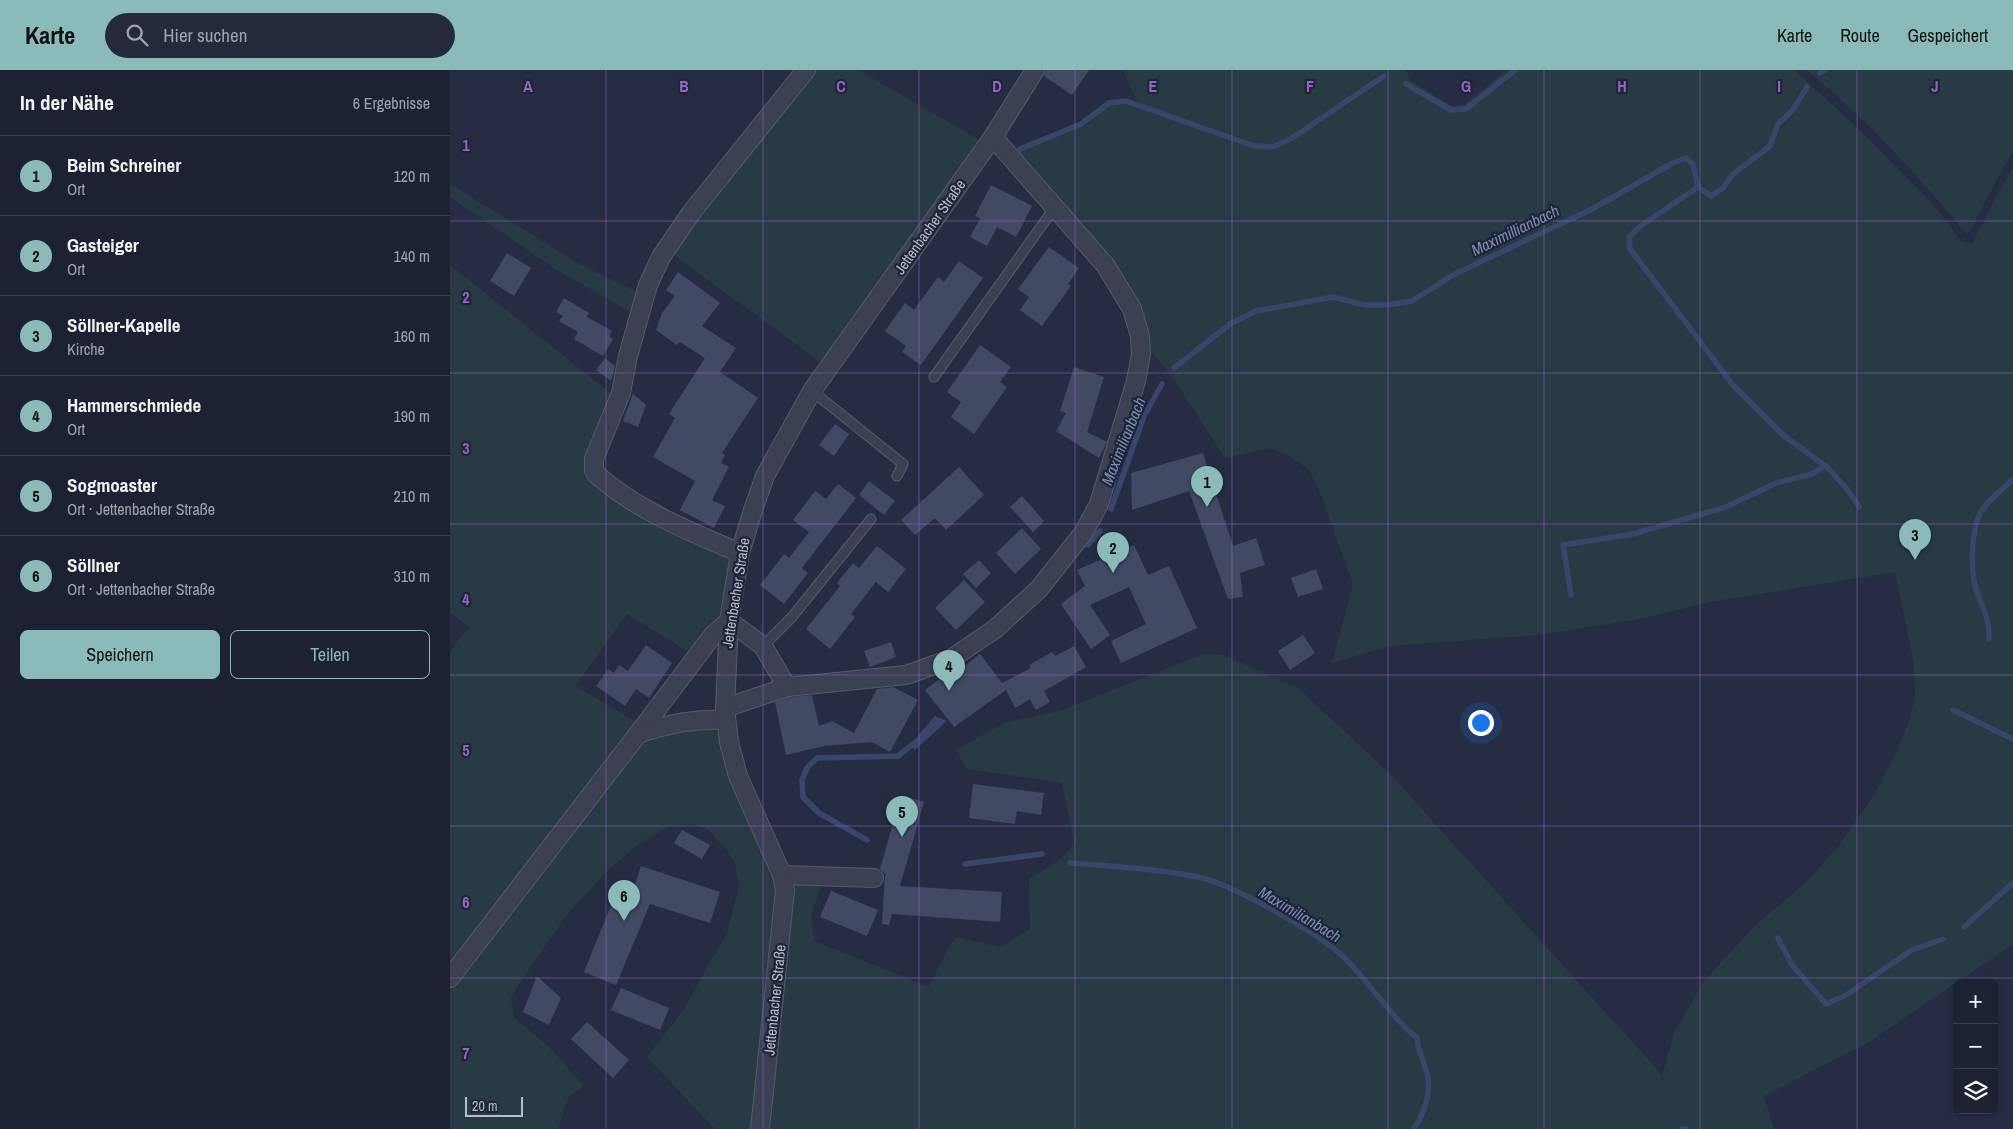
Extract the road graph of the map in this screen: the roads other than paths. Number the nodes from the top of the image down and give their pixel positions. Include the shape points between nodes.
1 (806, 70) edge
2 (1036, 70) edge
3 (993, 137) junction
4 (1056, 206) junction
5 (934, 376) dead end
6 (812, 391) junction
7 (897, 476) dead end
8 (871, 519) dead end
9 (740, 553) junction
10 (730, 622) junction
11 (763, 646) junction
12 (787, 687) junction
13 (726, 714) junction
14 (638, 734) junction
15 (782, 875) junction
16 (874, 878) dead end
17 (450, 978) edge
18 (760, 1129) edge

1 - 9 street via 691,213 661,258 648,285 621,393 594,459 594,470 598,475 643,507
2 - 3 street, Jettenbacher Straße
3 - 4 street
3 - 6 street, Jettenbacher Straße
4 - 5 lane
4 - 12 street via 1119,285 1132,309 1140,336 1141,354 1136,381 1117,448 1099,504 1084,532 1039,589 994,629 951,660 906,674
6 - 7 lane via 904,464
6 - 9 street, Jettenbacher Straße via 765,476
8 - 11 lane via 792,617
9 - 10 street, Jettenbacher Straße
10 - 11 street
10 - 13 street, Jettenbacher Straße
10 - 14 street via 713,635
11 - 12 street
12 - 13 street
13 - 14 street via 673,723
13 - 15 street, Jettenbacher Straße via 738,776
14 - 17 street
15 - 16 street
15 - 18 street, Jettenbacher Straße via 784,915

